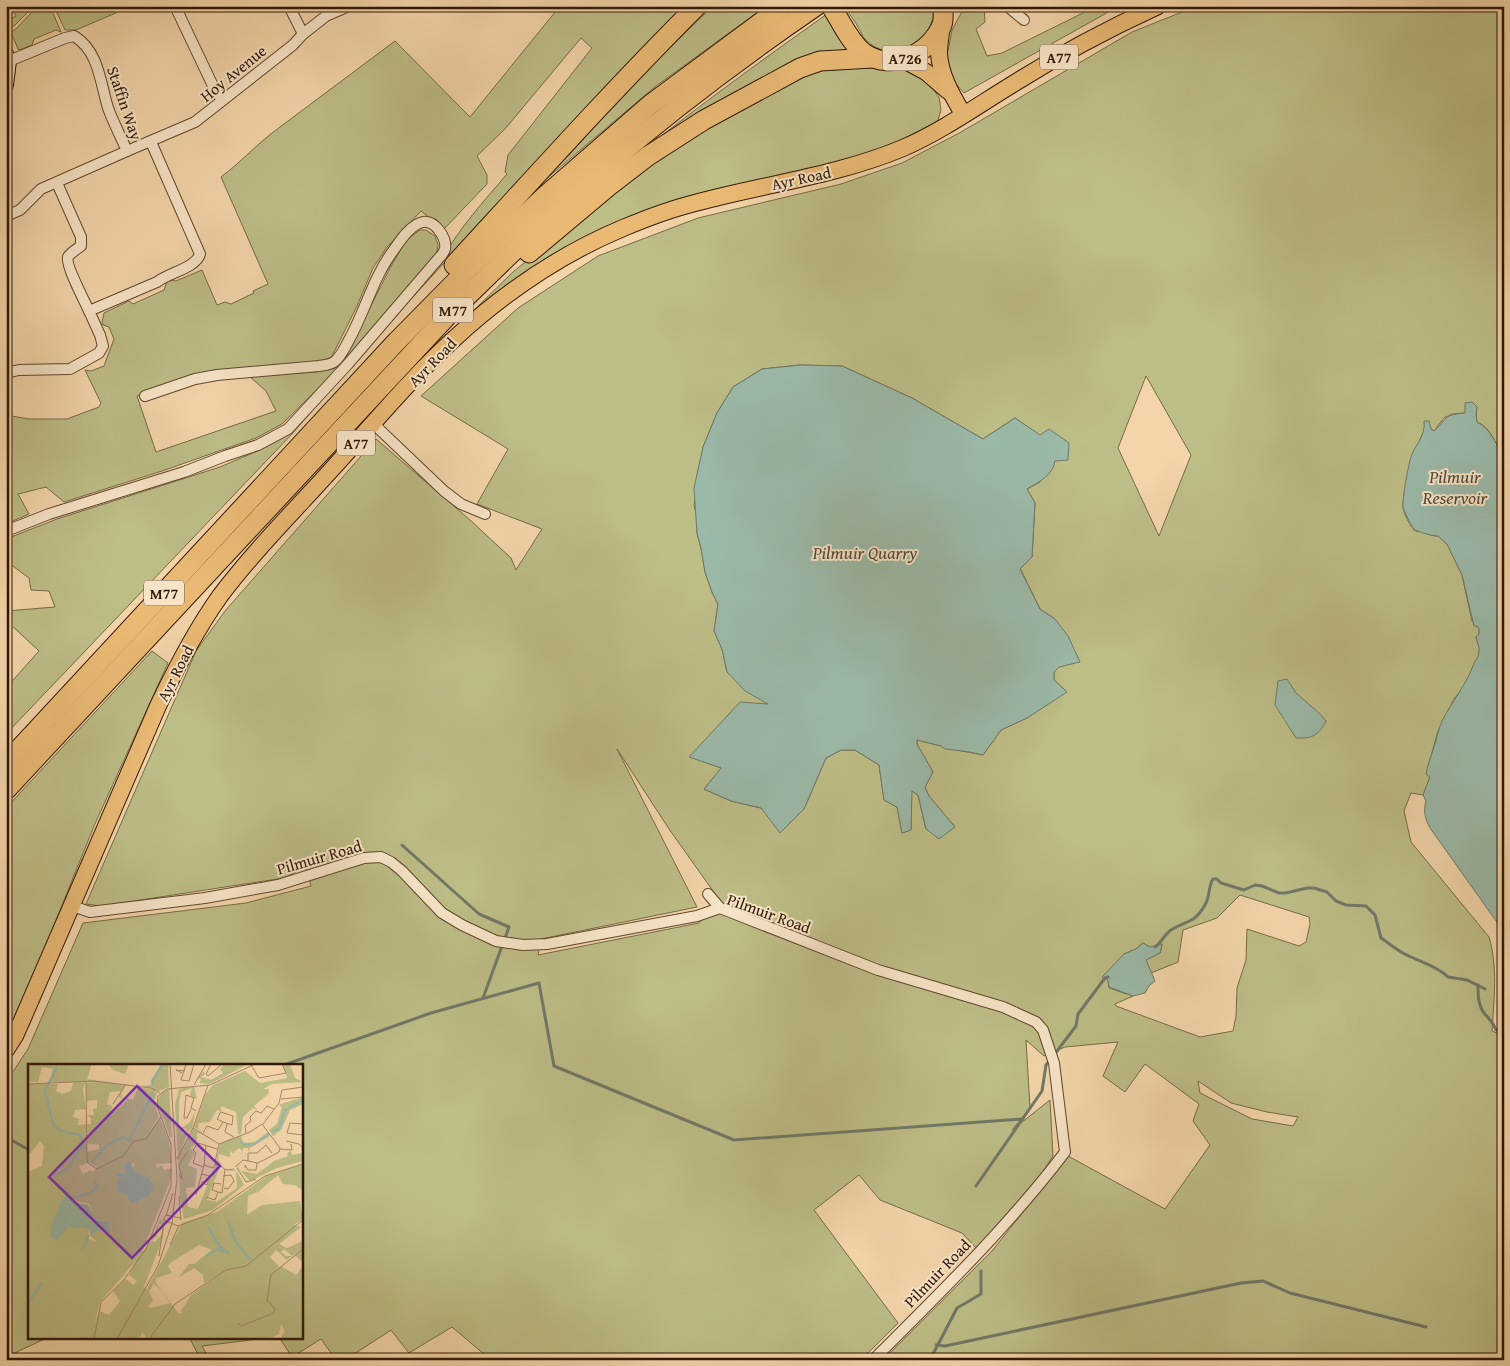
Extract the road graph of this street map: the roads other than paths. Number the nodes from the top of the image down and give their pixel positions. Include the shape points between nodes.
1 (175, 6) edge
2 (289, 6) edge
3 (349, 6) edge
4 (697, 6) edge
5 (783, 6) edge
6 (816, 6) edge
7 (831, 6) edge
8 (1007, 6) edge
9 (1158, 6) edge
10 (944, 15) edge
11 (1024, 20) dead end
12 (303, 34) junction
13 (8, 58) edge
14 (873, 58) junction
15 (902, 59) junction
16 (6, 85) edge
17 (950, 93) junction
18 (222, 100) junction
19 (963, 114) junction
20 (151, 142) junction
21 (127, 151) junction
22 (57, 182) junction
23 (6, 216) edge
24 (89, 311) junction
25 (6, 373) edge
26 (145, 396) dead end
27 (321, 422) junction
28 (374, 422) junction
29 (484, 514) dead end
30 (6, 531) edge
31 (131, 656) junction
32 (6, 763) edge
33 (6, 790) edge
34 (708, 894) dead end
35 (72, 906) junction
36 (720, 908) junction
37 (6, 1050) edge
38 (873, 1360) edge

1 - 18 street
2 - 12 street
3 - 12 street, Hoy Avenue via 326,16
4 - 27 highway, M77 via 558,151 434,288
5 - 27 highway, M77 via 652,104 510,227
6 - 31 highway, M77 via 662,120 555,211 450,313
7 - 14 highway, A726 via 856,46
8 - 11 street
9 - 19 main road, Ayr Road / A77 via 1078,46
10 - 15 highway, A726 via 934,37 923,49
10 - 17 main road, A726 via 939,51
12 - 18 street, Hoy Avenue
13 - 16 street
13 - 21 street, Staffin Way via 65,38 74,36 81,40 88,47 101,77 108,108
14 - 15 highway, A726 via 884,61
14 - 31 highway, M77 via 820,61 800,68 704,120 609,186 468,307 214,577
15 - 17 main road, A726 via 926,72
17 - 19 main road, A726
18 - 20 street, Hoy Avenue via 195,122
19 - 28 main road, Ayr Road / A77 via 904,147 874,159 676,208 622,228 573,253 515,288 473,322
20 - 21 street, Hoy Avenue
20 - 24 street via 199,258 157,282
21 - 22 street, Staffin Way
22 - 23 street, Staffin Way via 42,189 20,210
22 - 24 street via 81,237 81,246 68,260
24 - 25 street via 103,346 99,354 65,370
26 - 30 street via 217,375 334,362 352,335 385,262 403,238 422,222 436,228 443,237 445,248 439,258 288,429 258,445 184,472 49,514
27 - 32 highway, M77
28 - 29 street via 444,491 461,504
28 - 35 main road, Ayr Road / A77 via 239,572 200,627 158,706
31 - 33 highway, M77
34 - 36 street
35 - 36 street, Pilmuir Road via 90,912 205,898 278,886 364,858 381,857 402,871 442,913 496,940 523,945 547,944 698,916
35 - 37 main road, Ayr Road / A77 via 18,1030
36 - 38 street, Pilmuir Road via 878,970 1003,1007 1036,1022 1043,1030 1054,1063 1064,1152 1031,1195 962,1271

